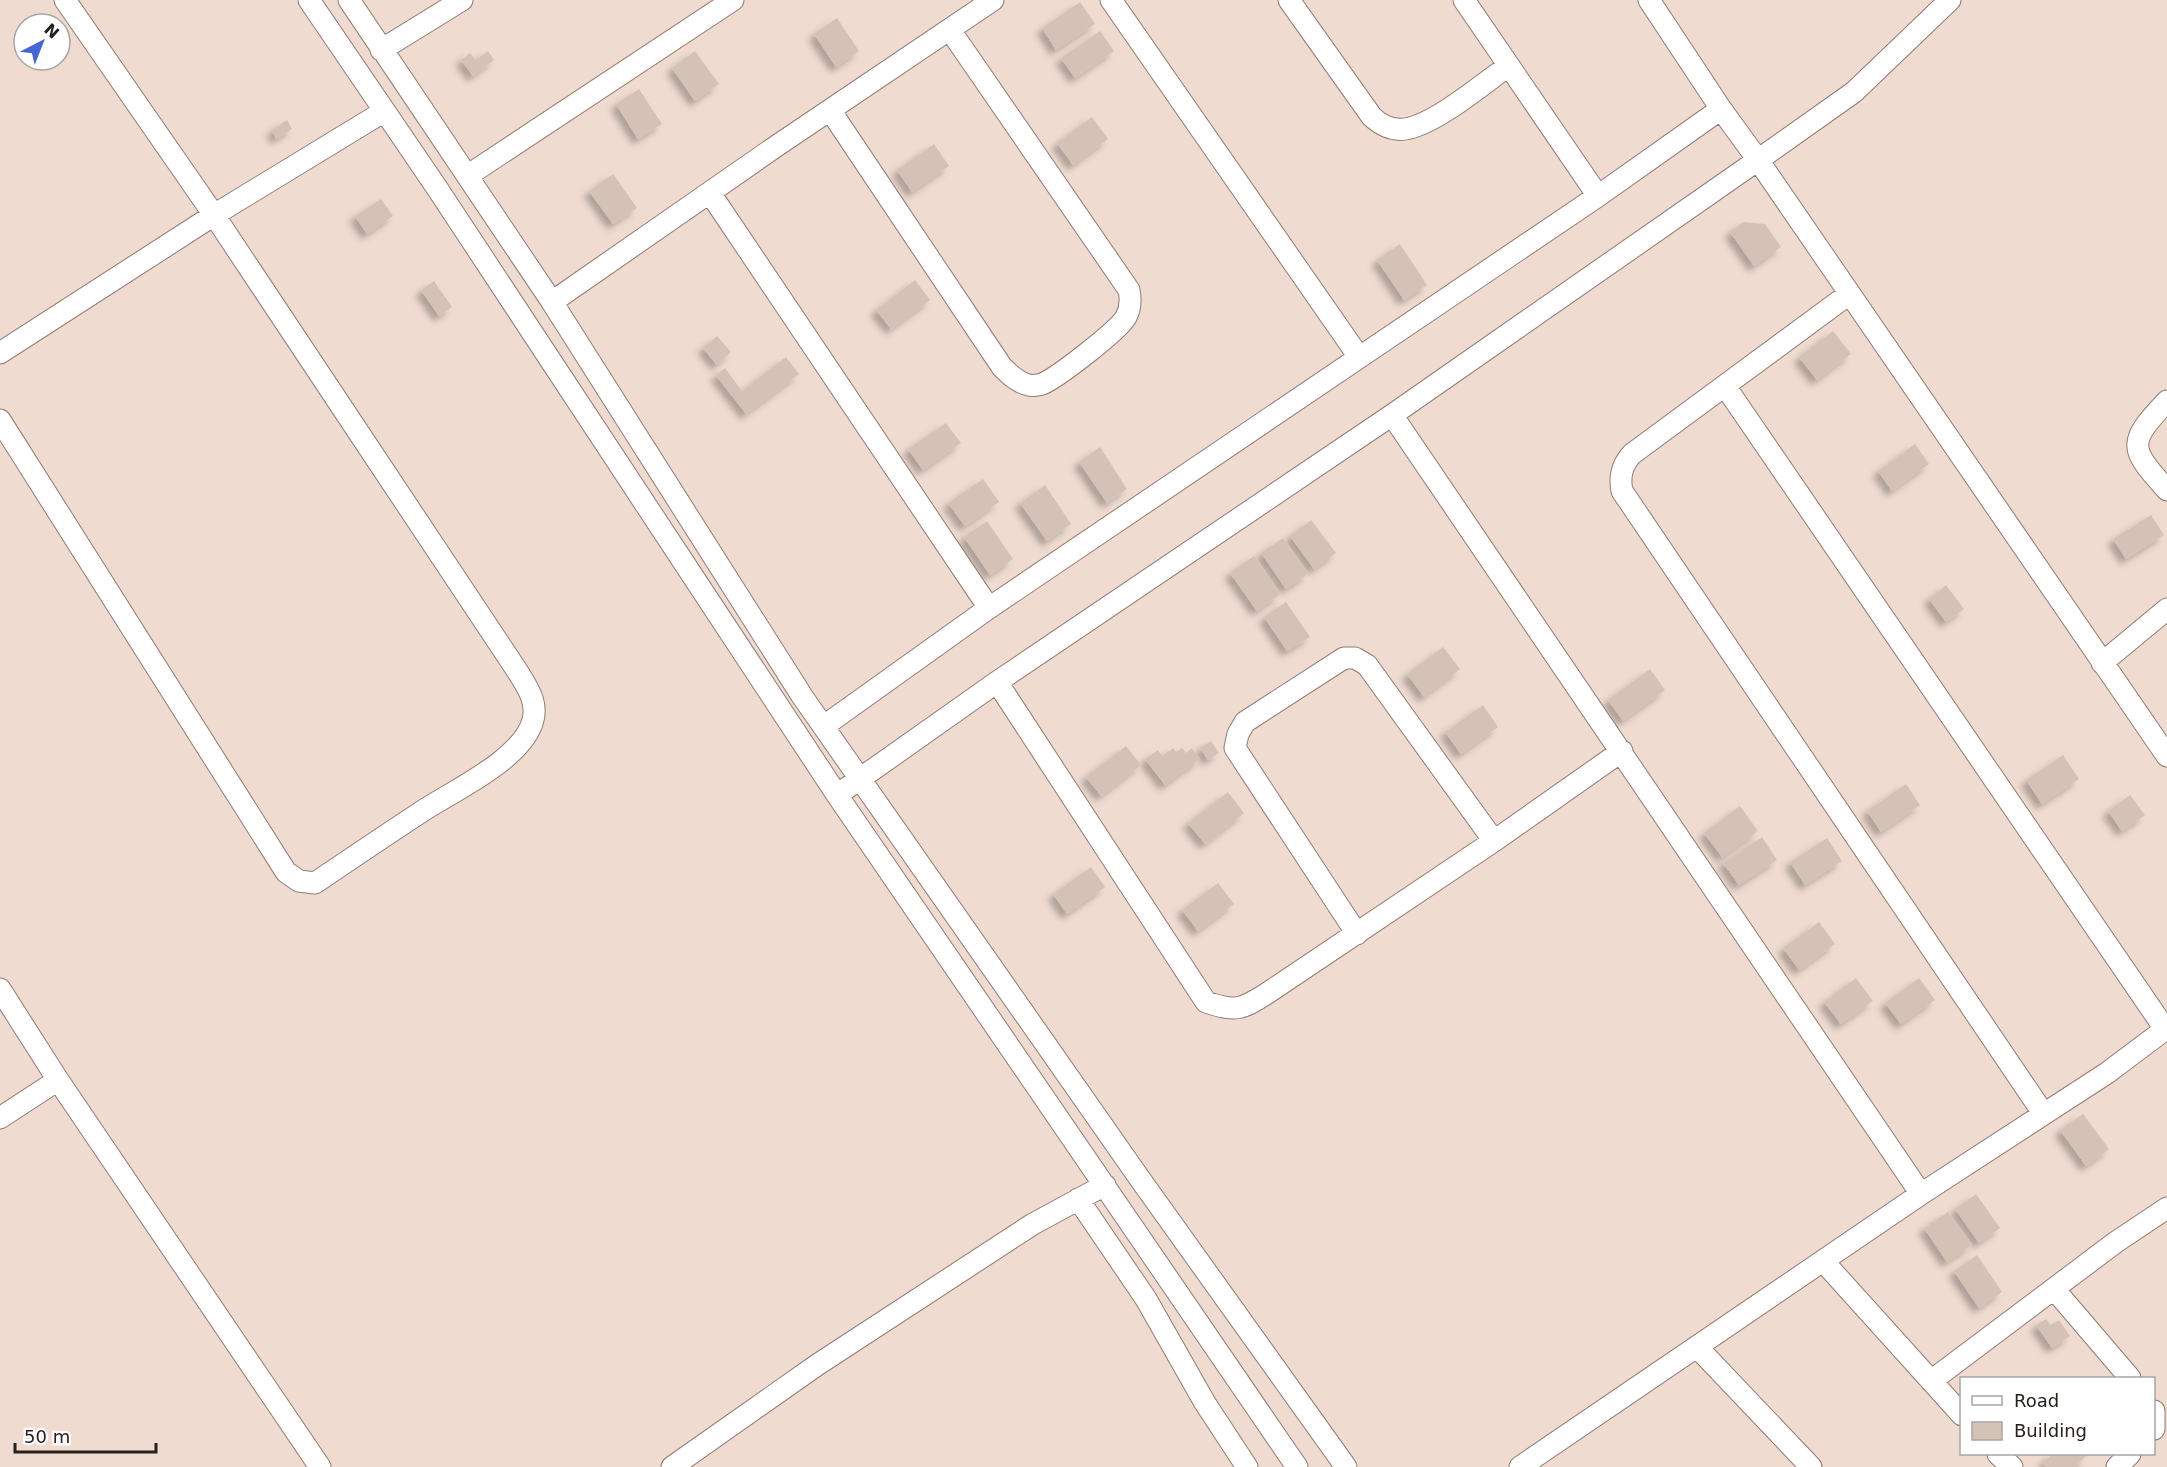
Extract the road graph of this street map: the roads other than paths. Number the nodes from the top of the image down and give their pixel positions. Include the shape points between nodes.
1 (66, 0) edge
2 (309, 0) edge
3 (349, 0) edge
4 (462, 0) edge
5 (733, 0) edge
6 (993, 0) edge
7 (1111, 0) edge
8 (1289, 0) edge
9 (1464, 0) edge
10 (1649, 0) edge
11 (1950, 0) edge
12 (950, 30) junction
13 (381, 50) junction
14 (1508, 66) junction
15 (830, 110) junction
16 (1721, 110) junction
17 (383, 112) junction
18 (1758, 160) junction
19 (467, 176) junction
20 (710, 193) junction
21 (1598, 196) junction
22 (214, 216) junction
23 (1849, 294) junction
24 (552, 302) junction
25 (0, 353) edge
26 (1359, 357) junction
27 (1725, 386) junction
28 (2167, 401) edge
29 (1392, 415) junction
30 (0, 420) edge
31 (2167, 490) edge
32 (989, 608) junction
33 (2167, 609) edge
34 (2102, 663) junction
35 (997, 682) junction
36 (824, 726) junction
37 (1622, 751) junction
38 (2167, 756) edge
39 (860, 777) junction
40 (837, 795) junction
41 (1494, 841) junction
42 (1357, 934) junction
43 (0, 989) edge
44 (2166, 1028) edge
45 (58, 1080) junction
46 (2043, 1113) junction
47 (0, 1118) edge
48 (1105, 1185) junction
49 (1921, 1194) junction
50 (1078, 1199) junction
51 (2167, 1208) edge
52 (1823, 1262) junction
53 (2054, 1289) junction
54 (1697, 1347) junction
55 (2129, 1377) edge
56 (1931, 1381) junction
57 (1960, 1413) edge
58 (1999, 1455) edge
59 (2129, 1455) edge
60 (320, 1467) edge
61 (672, 1467) edge
62 (1247, 1467) edge
63 (1296, 1467) edge
64 (1346, 1467) edge
65 (1520, 1467) edge
66 (1811, 1467) edge
67 (2012, 1467) edge
68 (2117, 1467) edge

1 - 22 street
2 - 17 street
3 - 13 street
4 - 13 street
5 - 19 street
6 - 12 street
7 - 26 street
8 - 14 street via 1372,117 1386,127 1406,129 1431,119
9 - 14 street
10 - 16 street
11 - 18 street via 1854,92
12 - 15 street
12 - 15 street via 1129,290 1131,306 1125,320 1052,378 1028,385 1002,367
13 - 19 street
14 - 21 street
15 - 20 street
16 - 18 street
16 - 21 street
17 - 22 street
17 - 40 street
18 - 23 street
18 - 29 street
19 - 24 street
20 - 24 street
20 - 32 street
21 - 26 street
22 - 25 street
22 - 30 street via 532,695 534,719 518,746 488,771 315,883 306,884 292,877
23 - 27 street
23 - 34 street
24 - 36 street
26 - 32 street
27 - 44 street
27 - 46 street via 1625,461 1620,480 1622,491
28 - 31 street via 2143,426 2138,451 2143,464
29 - 35 street
29 - 37 street
32 - 36 street
33 - 34 street
34 - 38 street
35 - 39 street
35 - 42 street via 1206,1002 1226,1008 1245,1007
36 - 39 street
37 - 41 street
37 - 49 street
39 - 40 street
39 - 64 street
40 - 48 street
41 - 42 street
41 - 42 street via 1367,665 1355,658 1344,658 1245,722 1235,748
43 - 45 street
44 - 46 street
45 - 47 street
45 - 60 street
46 - 49 street
48 - 50 street
48 - 63 street
49 - 52 street
50 - 61 street via 1033,1224 817,1365
50 - 62 street via 1146,1299 1204,1403
51 - 53 street
52 - 54 street
52 - 56 street
53 - 55 street
53 - 56 street
54 - 65 street
54 - 66 street
56 - 57 street
58 - 67 street
59 - 68 street

